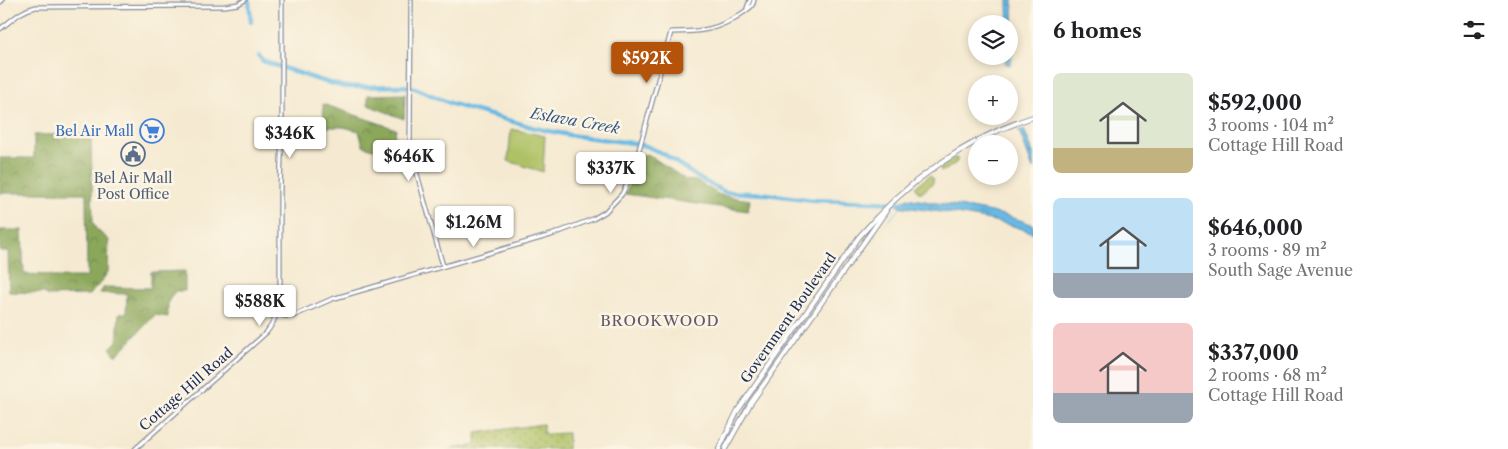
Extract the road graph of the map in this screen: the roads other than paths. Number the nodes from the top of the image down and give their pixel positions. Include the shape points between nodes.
1 (245, 0) edge
2 (282, 0) edge
3 (411, 0) edge
4 (752, 0) edge
5 (0, 29) edge
6 (678, 32) junction
7 (670, 40) junction
8 (1033, 117) edge
9 (887, 209) junction
10 (443, 266) junction
11 (279, 304) junction
12 (277, 313) junction
13 (290, 316) junction
14 (273, 323) junction
15 (135, 449) edge
16 (719, 449) edge
17 (725, 449) edge

1 - 5 street via 225,6 43,6 25,10
2 - 11 street, Cottage Hill Road
3 - 10 street via 410,149
4 - 6 street via 752,6 731,21 707,30
6 - 7 street, Cottage Hill Road
6 - 7 street, Cottage Hill Road via 672,32
7 - 10 street, Cottage Hill Road via 633,172 612,206 599,216 571,228
8 - 9 main road, Government Boulevard via 962,148 924,175
9 - 16 main road, Government Boulevard via 859,237 758,381 738,410
9 - 17 main road, Government Boulevard via 755,398
10 - 13 street, Cottage Hill Road via 332,299
11 - 12 street, Cottage Hill Road
11 - 13 street
12 - 13 street
12 - 14 street, Cottage Hill Road
13 - 14 street, Cottage Hill Road
14 - 15 street, Cottage Hill Road via 262,338

